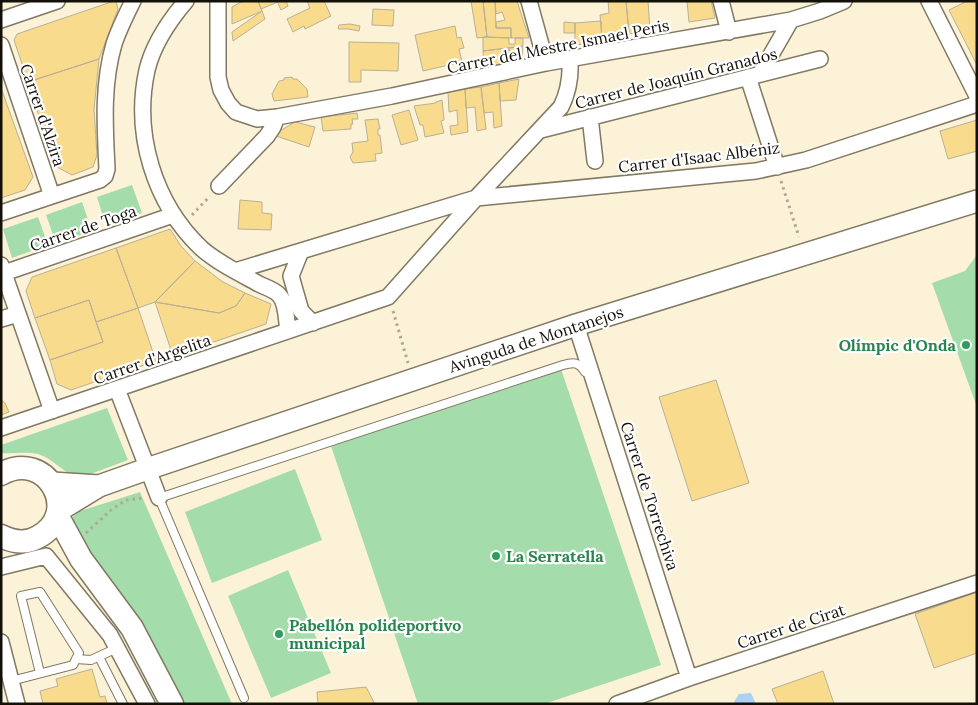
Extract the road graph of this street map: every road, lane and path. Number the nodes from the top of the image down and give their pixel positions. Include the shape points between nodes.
1 (57, 1) edge
2 (133, 1) edge
3 (186, 1) edge
4 (218, 1) edge
5 (530, 1) edge
6 (721, 1) edge
7 (844, 1) edge
8 (929, 1) edge
9 (1, 20) edge
10 (790, 20) junction
11 (729, 32) junction
12 (1, 45) edge
13 (570, 59) junction
14 (820, 59) dead end
15 (546, 63) junction
16 (754, 76) junction
17 (977, 96) edge
18 (977, 104) edge
19 (278, 117) junction
20 (590, 117) junction
21 (541, 130) junction
22 (594, 161) dead end
23 (776, 167) junction
24 (219, 186) joint
25 (52, 196) junction
26 (476, 198) junction
27 (977, 202) edge
28 (1, 214) edge
29 (177, 220) junction
30 (294, 253) junction
31 (804, 255) junction
32 (3, 269) edge
33 (235, 271) junction
34 (279, 294) junction
35 (388, 297) junction
36 (18, 314) junction
37 (1, 319) edge
38 (313, 323) junction
39 (576, 325) junction
40 (288, 331) junction
41 (413, 380) junction
42 (117, 389) junction
43 (598, 392) junction
44 (52, 411) junction
45 (1, 428) edge
46 (4, 469) edge
47 (147, 469) junction
48 (52, 483) junction
49 (99, 486) junction
50 (159, 498) junction
51 (58, 513) junction
52 (44, 534) junction
53 (3, 540) edge
54 (81, 559) junction
55 (1, 567) edge
56 (977, 583) edge
57 (1, 642) edge
58 (117, 648) junction
59 (99, 657) junction
60 (76, 660) junction
61 (40, 674) junction
62 (689, 678) junction
63 (11, 680) junction
64 (244, 698) dead end
65 (17, 704) edge
66 (123, 704) edge
67 (147, 704) edge
68 (172, 704) edge
69 (617, 704) edge

1 - 9 street
2 - 25 street via 115,42 107,79 105,176
3 - 29 street via 154,51 142,111 149,159 163,196
4 - 19 street, Carrer del Mestre Ismael Peris via 219,84 223,96 236,112 257,119
5 - 15 street
6 - 11 street
7 - 10 street, Carrer del Mestre Ismael Peris
8 - 17 street
10 - 11 street, Carrer del Mestre Ismael Peris
10 - 16 street
11 - 13 street, Carrer del Mestre Ismael Peris
12 - 25 street, Carrer d'Alzira
13 - 15 street, Carrer del Mestre Ismael Peris
13 - 21 street, Carrer d'Argelita via 566,97
14 - 16 street, Carrer de Joaquín Granados
15 - 19 street, Carrer del Mestre Ismael Peris
16 - 20 street, Carrer de Joaquín Granados
16 - 23 street
18 - 23 street, Carrer d'Isaac Albéniz
19 - 24 street via 267,136
20 - 21 street, Carrer de Joaquín Granados
20 - 22 street
21 - 26 street, Carrer d'Argelita
23 - 26 street, Carrer d'Isaac Albéniz via 756,172
23 - 31 path
24 - 29 path
25 - 28 street
26 - 30 street, Carrer d'Argelita
26 - 35 street, Carrer d'Argelita
27 - 31 street, Avinguda de Montanejos
29 - 32 street, Carrer de Toga
29 - 33 street via 210,256
30 - 33 street, Carrer d'Argelita
30 - 34 street
30 - 38 street via 291,276 301,311
31 - 39 street, Avinguda de Montanejos
32 - 36 street
33 - 34 street
34 - 40 street
35 - 38 street, Carrer d'Argelita
35 - 41 path
36 - 37 street
36 - 44 street
38 - 40 street, Carrer d'Argelita
39 - 41 street, Avinguda de Montanejos
39 - 43 street, Carrer de Torrechiva
40 - 42 street, Carrer d'Argelita
41 - 47 street, Avinguda de Montanejos
42 - 44 street, Carrer d'Argelita
42 - 47 street
43 - 50 lane via 581,365 574,362
43 - 62 street, Carrer de Torrechiva
44 - 45 street, Carrer d'Argelita
46 - 48 main road via 32,469
47 - 49 street, Avinguda de Montanejos
47 - 50 street
48 - 49 street, Avinguda de Montanejos
48 - 51 main road via 59,501
49 - 51 street, Avinguda de Montanejos
50 - 64 lane
51 - 52 main road
51 - 54 main road
52 - 53 main road via 20,542
52 - 54 main road
54 - 68 main road via 132,628
55 - 58 street via 46,556
56 - 62 street, Carrer de Cirat
57 - 63 street
58 - 59 lane
58 - 67 street
59 - 60 lane
59 - 66 lane
60 - 61 lane via 73,665
60 - 61 lane via 79,653 40,592 21,596
61 - 63 lane
62 - 69 street, Carrer de Cirat
63 - 65 street

